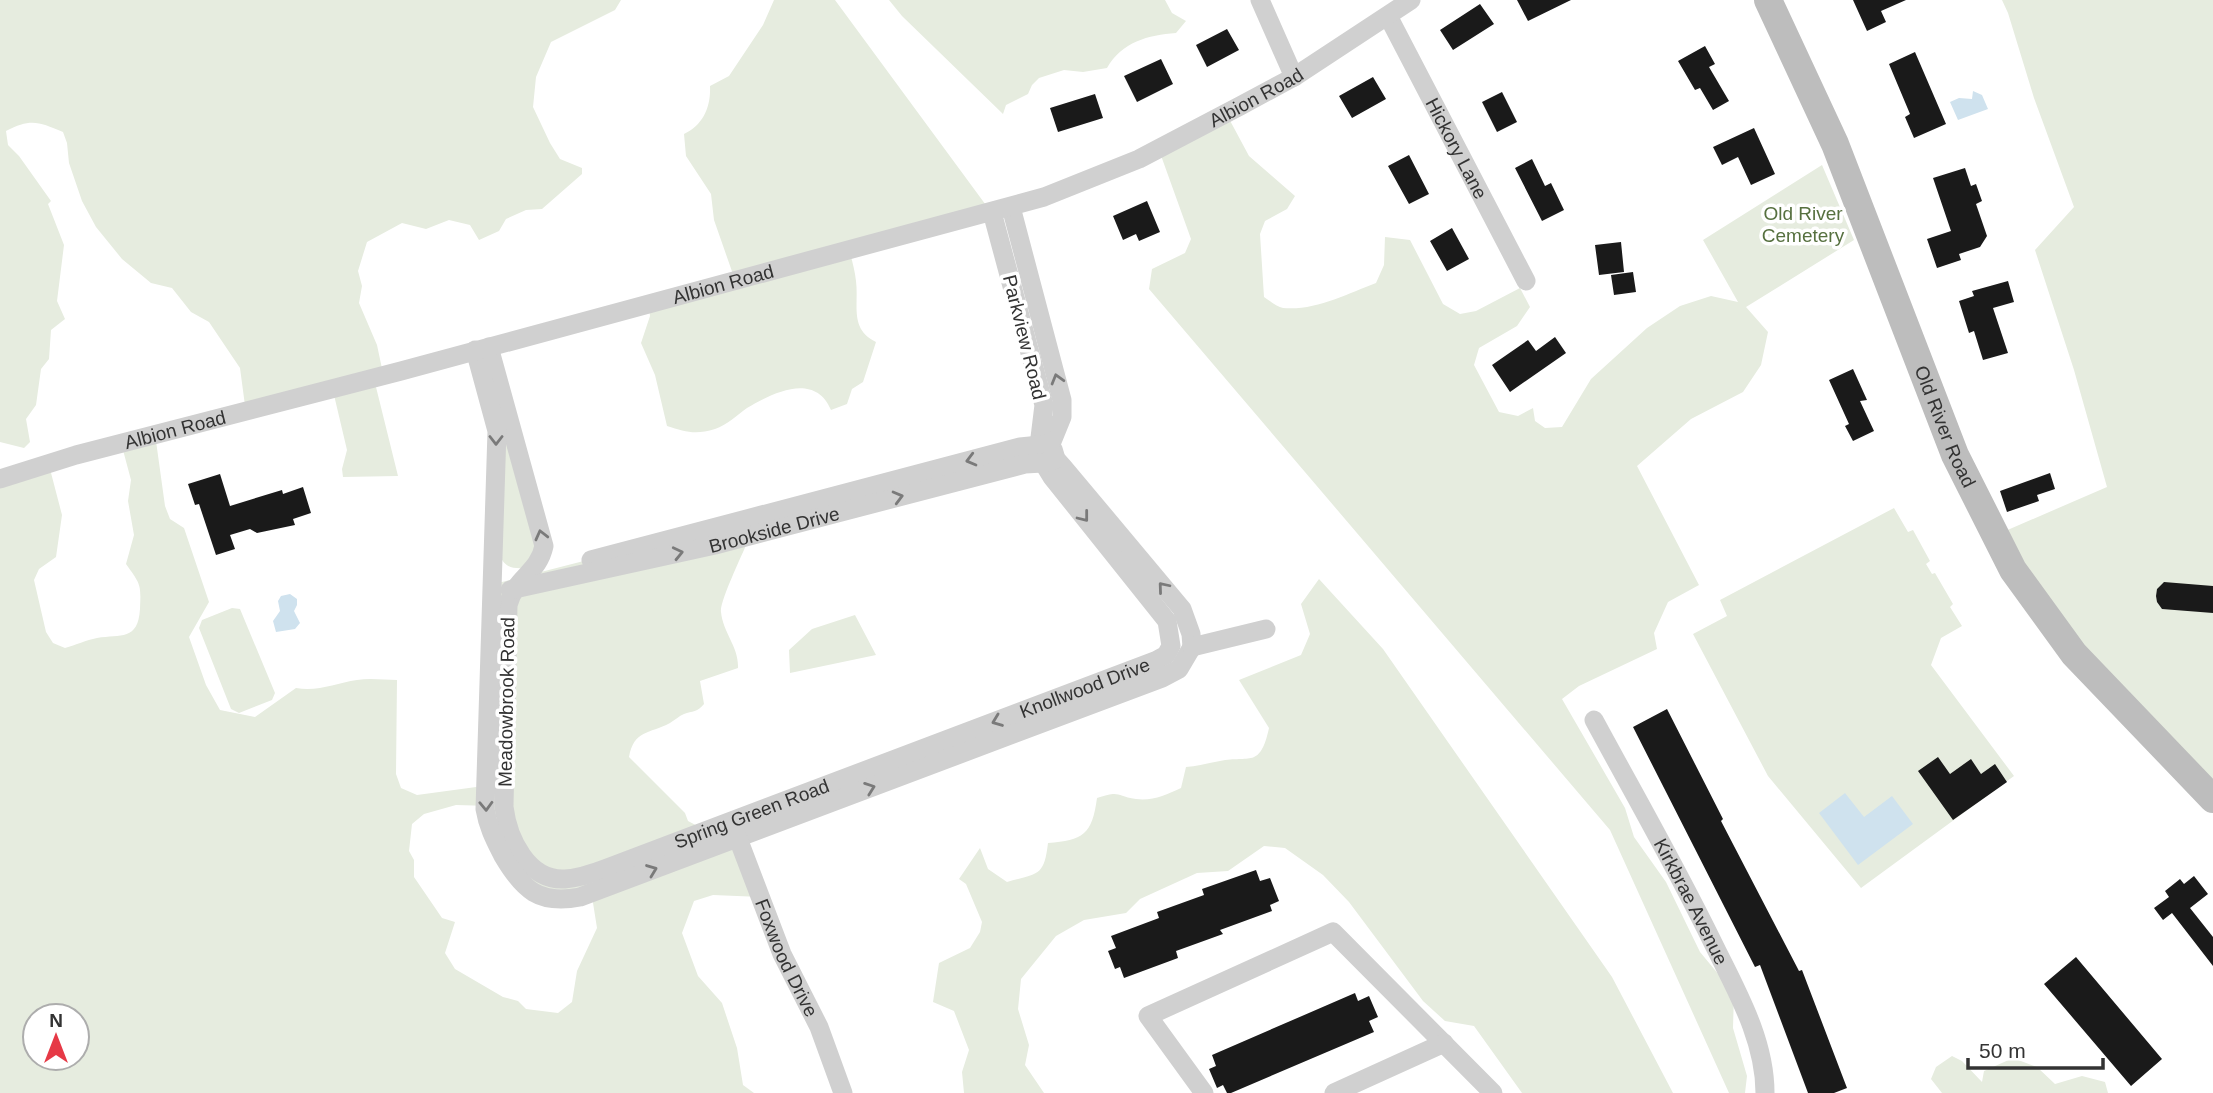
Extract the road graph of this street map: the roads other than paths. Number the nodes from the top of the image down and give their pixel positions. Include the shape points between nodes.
1 (1260, 0) edge
2 (1411, 0) edge
3 (1768, 0) edge
4 (1388, 16) junction
5 (1294, 77) junction
6 (1002, 209) junction
7 (1526, 281) dead end
8 (482, 348) junction
9 (1047, 453) junction
10 (0, 479) edge
11 (528, 573) junction
12 (491, 582) junction
13 (512, 590) junction
14 (1266, 629) dead end
15 (1192, 647) junction
16 (1594, 720) dead end
17 (903, 766) junction
18 (2213, 799) edge
19 (734, 829) junction
20 (591, 883) junction
21 (1444, 1044) junction
22 (843, 1093) edge
23 (1204, 1093) edge
24 (1334, 1093) edge
25 (1493, 1093) edge
26 (1765, 1093) edge

1 - 5 street
2 - 4 street, Albion Road
3 - 18 main road, Old River Road via 1835,144 1955,454 2013,570 2074,654
4 - 5 street, Albion Road
4 - 7 street, Hickory Lane
5 - 6 street, Albion Road via 1139,159
6 - 8 street, Albion Road
6 - 9 street, Parkview Road via 1062,400 1062,417
8 - 10 street, Albion Road via 76,454
11 -> 8 street, Meadowbrook Road via 541,562 544,546
8 -> 12 street, Meadowbrook Road via 497,431
9 -> 11 street, Brookside Drive via 1020,447
13 -> 9 street, Brookside Drive via 715,545 1025,464
15 -> 9 street via 1182,609
9 -> 17 street, Knollwood Drive via 1167,621 1171,646 1155,661
11 - 12 street, Brookside Drive
11 - 13 street, Meadowbrook Road
12 - 13 street, Brookside Drive
12 -> 20 street, Meadowbrook Road via 488,825 514,874 536,895 566,900
13 - 20 street, Meadowbrook Road via 508,605 506,825 514,844 536,870 547,877
14 - 15 street
15 - 17 street, Spring Green Road via 1179,669 1162,678
16 - 26 street, Kirkbrae Avenue via 1743,1004 1765,1068
17 - 19 street, Spring Green Road
19 - 20 street, Meadowbrook Road
19 - 22 street, Foxwood Drive
21 - 23 street via 1333,932 1148,1016
21 - 24 street
21 - 25 street

